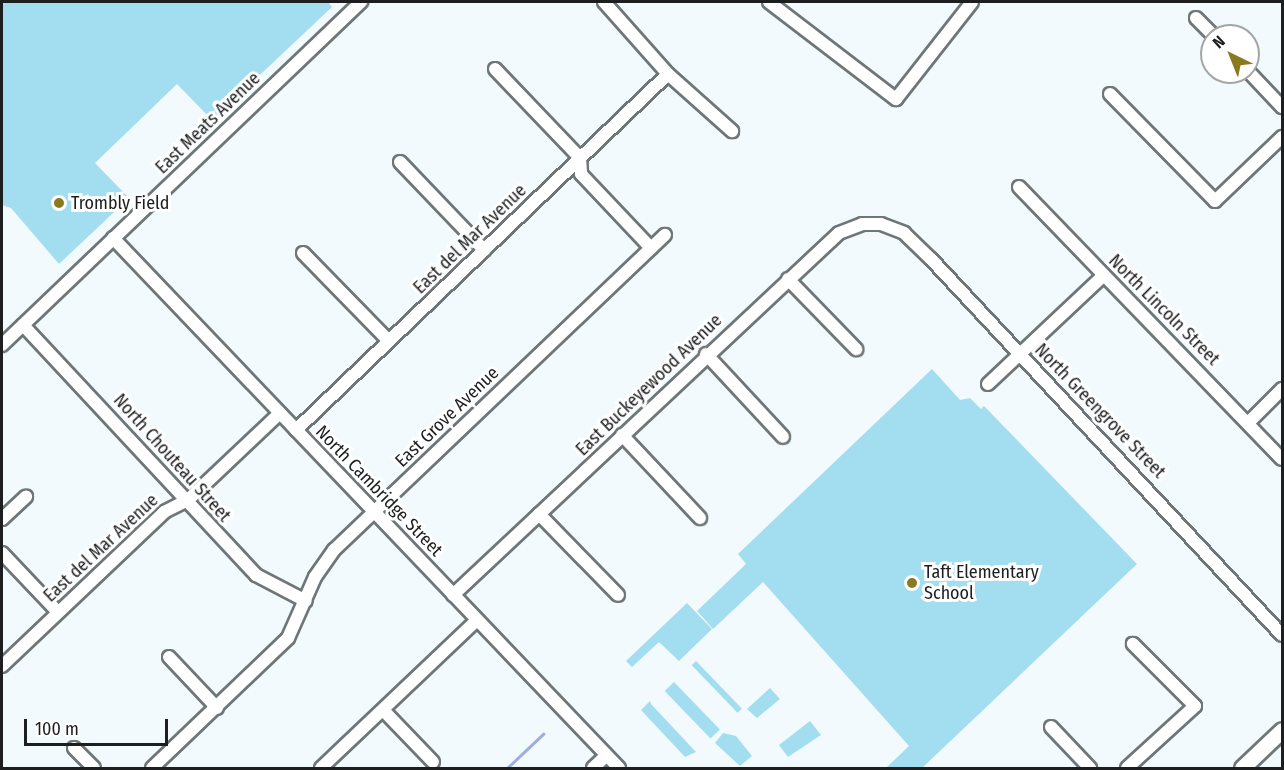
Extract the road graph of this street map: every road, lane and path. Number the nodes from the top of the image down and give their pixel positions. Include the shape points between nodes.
1 (361, 2) edge
2 (604, 2) edge
3 (769, 2) edge
4 (972, 2) edge
5 (1196, 18) dead end
6 (1202, 24) edge
7 (495, 69) dead end
8 (668, 74) junction
9 (1260, 84) edge
10 (1110, 94) dead end
11 (1282, 107) edge
12 (732, 131) dead end
13 (1282, 137) edge
14 (580, 158) junction
15 (400, 162) dead end
16 (1019, 187) dead end
17 (881, 224) joint
18 (665, 235) dead end
19 (113, 238) junction
20 (651, 248) junction
21 (484, 250) junction
22 (303, 253) dead end
23 (1104, 275) junction
24 (788, 279) junction
25 (23, 325) junction
26 (388, 341) junction
27 (2, 345) edge
28 (856, 349) dead end
29 (706, 354) junction
30 (1020, 354) junction
31 (988, 384) dead end
32 (1282, 389) edge
33 (280, 413) junction
34 (1248, 422) junction
35 (296, 430) junction
36 (622, 435) junction
37 (783, 437) dead end
38 (1282, 459) edge
39 (26, 497) dead end
40 (189, 499) junction
41 (374, 512) junction
42 (539, 514) junction
43 (700, 518) dead end
44 (2, 519) edge
45 (2, 554) edge
46 (453, 595) junction
47 (618, 595) dead end
48 (306, 601) junction
49 (58, 612) junction
50 (477, 620) junction
51 (1282, 635) edge
52 (1133, 644) dead end
53 (169, 657) dead end
54 (2, 666) edge
55 (217, 708) junction
56 (384, 710) junction
57 (1051, 727) dead end
58 (1282, 730) edge
59 (74, 748) dead end
60 (606, 756) junction
61 (433, 762) dead end
62 (93, 768) edge
63 (152, 768) edge
64 (321, 768) edge
65 (593, 768) edge
66 (619, 768) edge
67 (1090, 768) edge
68 (1128, 768) edge
69 (1242, 768) edge

1 - 19 street, East Meats Avenue
2 - 8 street
3 - 4 street via 896,99
5 - 6 street
7 - 14 street
8 - 12 street
8 - 14 street, East del Mar Avenue
9 - 11 street
10 - 13 street via 1215,201
14 - 20 street via 581,174
14 - 21 street, East del Mar Avenue
15 - 21 street
16 - 23 street, North Lincoln Street
17 - 24 street, East Buckeyewood Avenue via 862,224 839,232
17 - 30 street, North Greengrove Street via 917,244
18 - 20 street, East Grove Avenue
19 - 25 street, East Meats Avenue
19 - 33 street, North Cambridge Street
20 - 41 street, East Grove Avenue
21 - 26 street, East del Mar Avenue
22 - 26 street
23 - 30 street
23 - 34 street, North Lincoln Street
24 - 28 street
24 - 29 street, East Buckeyewood Avenue
25 - 27 street, East Meats Avenue
25 - 40 street, North Chouteau Street
26 - 35 street, East del Mar Avenue
29 - 36 street, East Buckeyewood Avenue
29 - 37 street
30 - 31 street
30 - 51 street, North Greengrove Street
32 - 34 street
33 - 35 street, North Cambridge Street
33 - 40 street, East del Mar Avenue
34 - 38 street, North Lincoln Street
35 - 41 street, North Cambridge Street
36 - 42 street, East Buckeyewood Avenue
36 - 43 street
39 - 44 street
40 - 48 street, North Chouteau Street via 256,575
40 - 49 street, East del Mar Avenue via 164,512
41 - 46 street, North Cambridge Street
41 - 48 street, East Grove Avenue via 323,563
42 - 46 street, East Buckeyewood Avenue
42 - 47 street
45 - 49 street
46 - 50 street, North Cambridge Street
48 - 55 street, East Grove Avenue via 288,638
49 - 54 street, East del Mar Avenue
50 - 56 street
50 - 60 street, North Cambridge Street
52 - 68 street via 1195,706
53 - 55 street
55 - 63 street, East Grove Avenue
56 - 61 street
56 - 64 street
57 - 67 street
58 - 69 main road
59 - 62 street
60 - 65 street
60 - 66 street, North Cambridge Street

